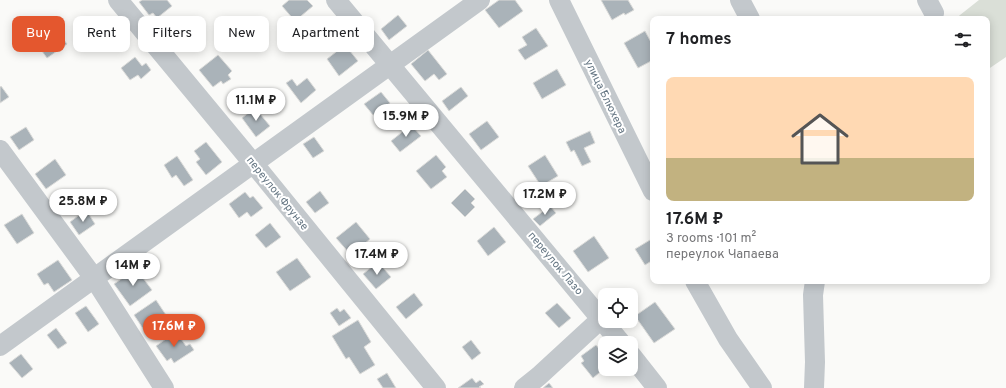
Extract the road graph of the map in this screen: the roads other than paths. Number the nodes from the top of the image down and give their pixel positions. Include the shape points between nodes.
1 (118, 0) edge
2 (336, 0) edge
3 (480, 0) edge
4 (559, 0) edge
5 (740, 0) edge
6 (748, 16) edge
7 (390, 65) junction
8 (0, 150) edge
9 (253, 163) junction
10 (650, 186) edge
11 (94, 278) junction
12 (697, 284) edge
13 (815, 284) edge
14 (598, 313) edge
15 (598, 322) edge
16 (610, 328) edge
17 (616, 336) edge
18 (0, 346) edge
19 (638, 364) edge
20 (164, 388) edge
21 (436, 388) edge
22 (524, 388) edge
23 (657, 388) edge
24 (762, 388) edge
25 (814, 388) edge

1 - 9 street, переулок Фрунзе
2 - 7 street, переулок Лазо
3 - 7 street
4 - 10 street, улица Блюхера
5 - 6 street
7 - 9 street
7 - 14 street, переулок Лазо
8 - 11 street
9 - 11 street
9 - 21 street, переулок Фрунзе
11 - 18 street
11 - 20 street
12 - 24 street via 728,339
13 - 25 street
15 - 22 street
16 - 17 street, переулок Лазо
19 - 23 street

